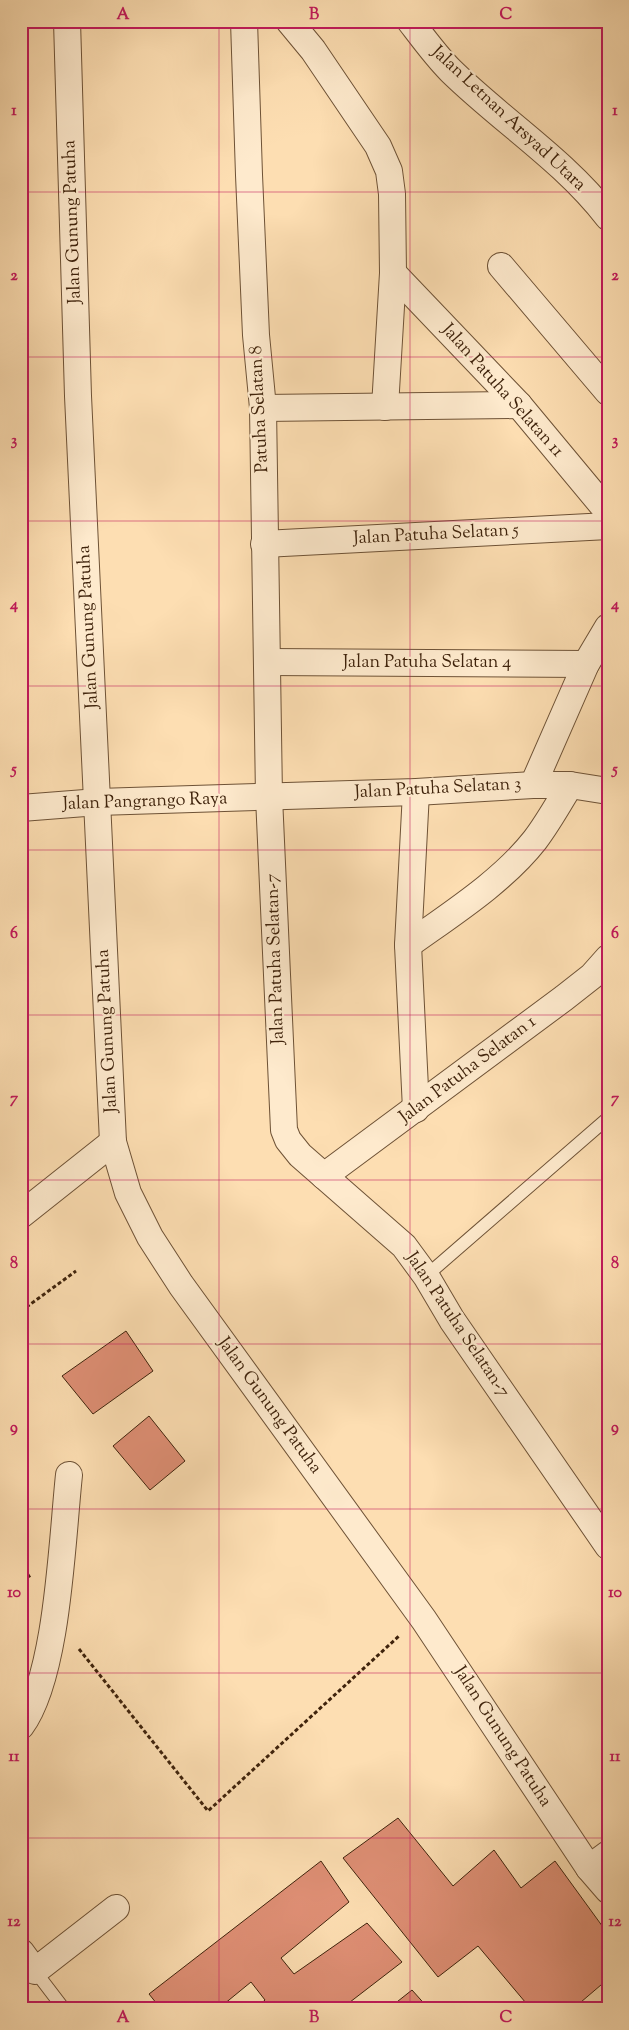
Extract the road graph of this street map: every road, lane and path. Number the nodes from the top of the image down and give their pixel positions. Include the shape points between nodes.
1 (67, 21) edge
2 (244, 21) edge
3 (289, 21) edge
4 (410, 21) edge
5 (603, 204) edge
6 (501, 266) dead end
7 (393, 273) junction
8 (608, 392) edge
9 (519, 405) junction
10 (385, 407) junction
11 (263, 408) junction
12 (608, 512) edge
13 (608, 526) edge
14 (264, 544) junction
15 (608, 627) edge
16 (268, 662) junction
17 (586, 664) junction
18 (533, 785) junction
19 (570, 785) junction
20 (608, 791) edge
21 (416, 792) junction
22 (269, 797) junction
23 (98, 802) junction
24 (21, 808) edge
25 (408, 945) junction
26 (608, 958) edge
27 (416, 1109) junction
28 (608, 1118) edge
29 (113, 1142) junction
30 (324, 1176) junction
31 (21, 1215) edge
32 (76, 1271) dead end
33 (426, 1276) junction
34 (21, 1311) edge
35 (69, 1475) dead end
36 (608, 1546) edge
37 (21, 1563) edge
38 (54, 1617) junction
39 (424, 1620) junction
40 (21, 1726) edge
41 (598, 1861) edge
42 (608, 1890) edge
43 (116, 1908) dead end
44 (28, 1962) edge
45 (64, 2009) edge

1 - 23 street, Jalan Gunung Patuha via 78,396
2 - 11 street, Patuha Selatan 8 via 256,335
3 - 7 street via 313,50 378,146 389,171
4 - 5 street, Jalan Letnan Arsyad Utara via 451,70
6 - 8 street
7 - 9 street, Jalan Patuha Selatan 11
7 - 10 street
9 - 10 street
9 - 12 street, Jalan Patuha Selatan 11
10 - 11 street
11 - 14 street, Patuha Selatan 8
13 - 14 street, Jalan Patuha Selatan 5
14 - 16 street, Patuha Selatan 8
15 - 17 street
16 - 17 street, Jalan Patuha Selatan 4
16 - 22 street, Patuha Selatan 8
17 - 18 street
18 - 19 street, Jalan Patuha Selatan 3
18 - 21 street, Jalan Patuha Selatan 3
19 - 20 street, Jalan Patuha Selatan 3
19 - 25 street via 534,840 510,865 472,900
21 - 22 street, Jalan Patuha Selatan 3
21 - 25 street
22 - 23 street, Jalan Pangrango Raya
22 - 30 street, Jalan Patuha Selatan-7 via 282,1125 292,1146
23 - 24 street, Jalan Pangrango Raya
23 - 29 street, Jalan Gunung Patuha
25 - 27 street
26 - 27 street, Jalan Patuha Selatan 1 via 592,976
27 - 30 street, Jalan Patuha Selatan 1
28 - 33 lane
29 - 31 street
29 - 39 street, Jalan Gunung Patuha via 128,1193 155,1245 181,1285
30 - 33 street, Jalan Patuha Selatan-7 via 404,1246
32 - 34 path
33 - 36 street, Jalan Patuha Selatan-7 via 452,1320
35 - 38 street
37 - 38 path
38 - 39 path via 208,1810 393,1639
38 - 40 street via 35,1702
39 - 41 street, Jalan Gunung Patuha
41 - 42 street, Jalan Gunung Patuha
43 - 44 street
44 - 45 lane

